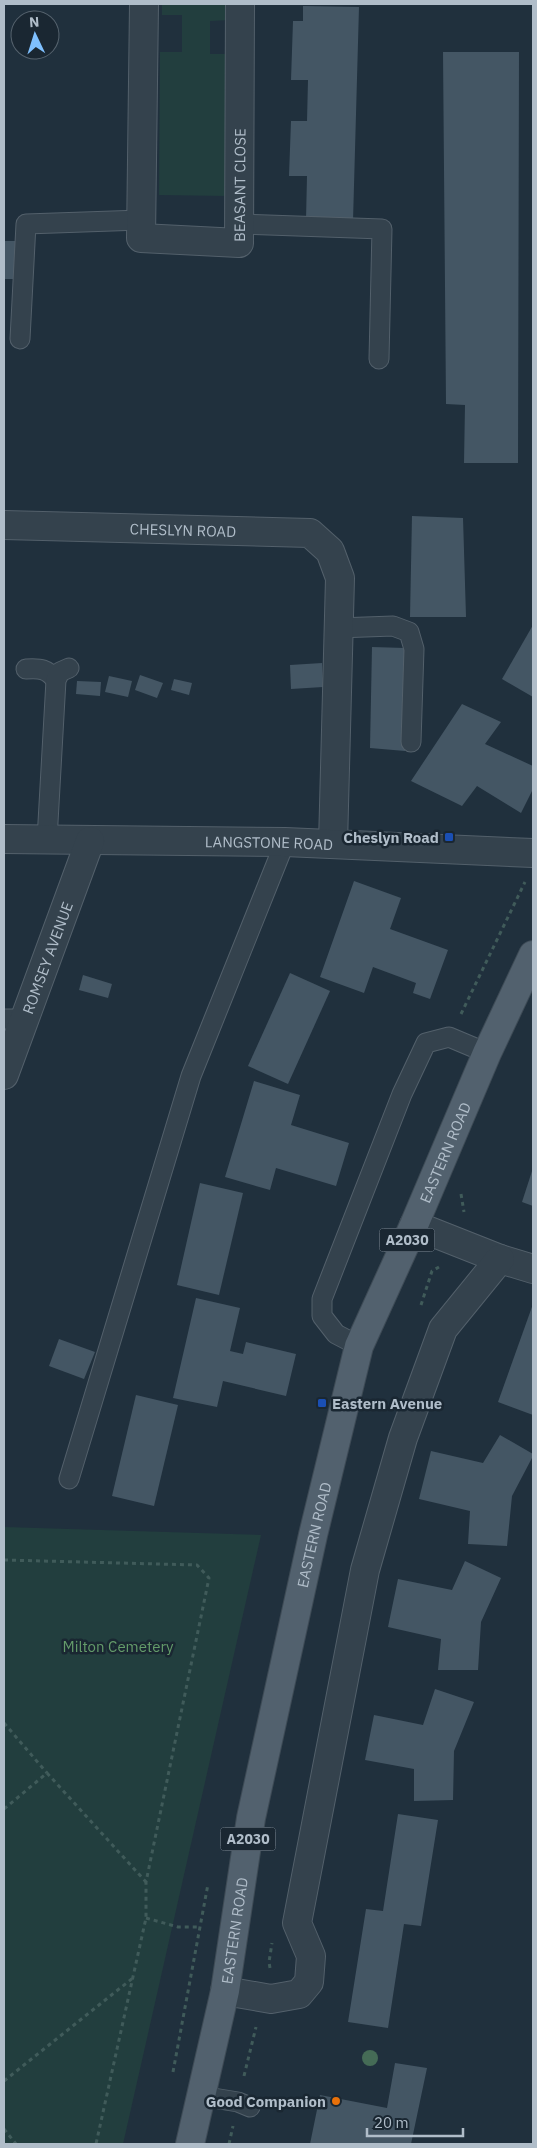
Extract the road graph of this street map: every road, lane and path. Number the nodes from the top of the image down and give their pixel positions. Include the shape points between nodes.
1 (144, 4) edge
2 (240, 4) edge
3 (141, 220) junction
4 (239, 224) junction
5 (20, 339) dead end
6 (379, 359) dead end
7 (4, 525) edge
8 (338, 628) junction
9 (26, 669) dead end
10 (411, 742) dead end
11 (4, 839) edge
12 (47, 840) junction
13 (90, 841) junction
14 (285, 842) junction
15 (333, 844) junction
16 (530, 865) edge
17 (533, 955) edge
18 (14, 1019) edge
19 (449, 1037) junction
20 (487, 1053) junction
21 (4, 1075) edge
22 (414, 1225) junction
23 (500, 1259) junction
24 (533, 1269) edge
25 (359, 1346) junction
26 (70, 1479) dead end
27 (4, 1560) edge
28 (4, 1723) edge
29 (46, 1773) junction
30 (4, 1809) edge
31 (146, 1882) junction
32 (146, 1918) junction
33 (200, 1928) dead end
34 (134, 1977) junction
35 (225, 1991) junction
36 (4, 2081) edge
37 (201, 2096) junction
38 (250, 2107) dead end
39 (4, 2129) edge
40 (16, 2144) edge
41 (96, 2144) edge
42 (190, 2144) edge

1 - 3 street, BEASANT CLOSE
2 - 4 street, BEASANT CLOSE
3 - 4 street, BEASANT CLOSE via 141,238 239,243
3 - 5 lane via 26,224
4 - 6 lane via 382,228
7 - 8 street, CHESLYN ROAD via 310,533 330,551 340,578
8 - 10 lane via 393,626 409,632 414,649
8 - 15 street, CHESLYN ROAD
9 - 12 lane via 41,668 62,674
11 - 12 street, LANGSTONE ROAD
12 - 13 street, LANGSTONE ROAD
13 - 14 street, LANGSTONE ROAD
13 - 18 street, ROMSEY AVENUE
14 - 15 street, LANGSTONE ROAD
14 - 26 lane via 191,1076
15 - 16 street, LANGSTONE ROAD
16 - 19 path
17 - 20 main road, EASTERN ROAD / A2030
18 - 21 street, ROMSEY AVENUE
19 - 20 lane
19 - 25 lane via 426,1042 402,1094 322,1299 322,1316 336,1334
20 - 22 main road, EASTERN ROAD / A2030
22 - 23 street
22 - 25 main road, EASTERN ROAD / A2030
23 - 24 street
23 - 35 street via 442,1330 403,1438 365,1570 297,1923 311,1956 309,1982 299,1994 271,1999
25 - 35 main road, EASTERN ROAD / A2030 via 313,1535 251,1818
27 - 31 path via 197,1565 209,1578
28 - 29 path
29 - 30 path
29 - 31 path
31 - 32 path
32 - 33 path via 178,1927
32 - 34 path
34 - 36 path
34 - 41 path
35 - 37 main road, EASTERN ROAD / A2030
37 - 38 lane
37 - 42 main road, EASTERN ROAD / A2030
39 - 40 path

